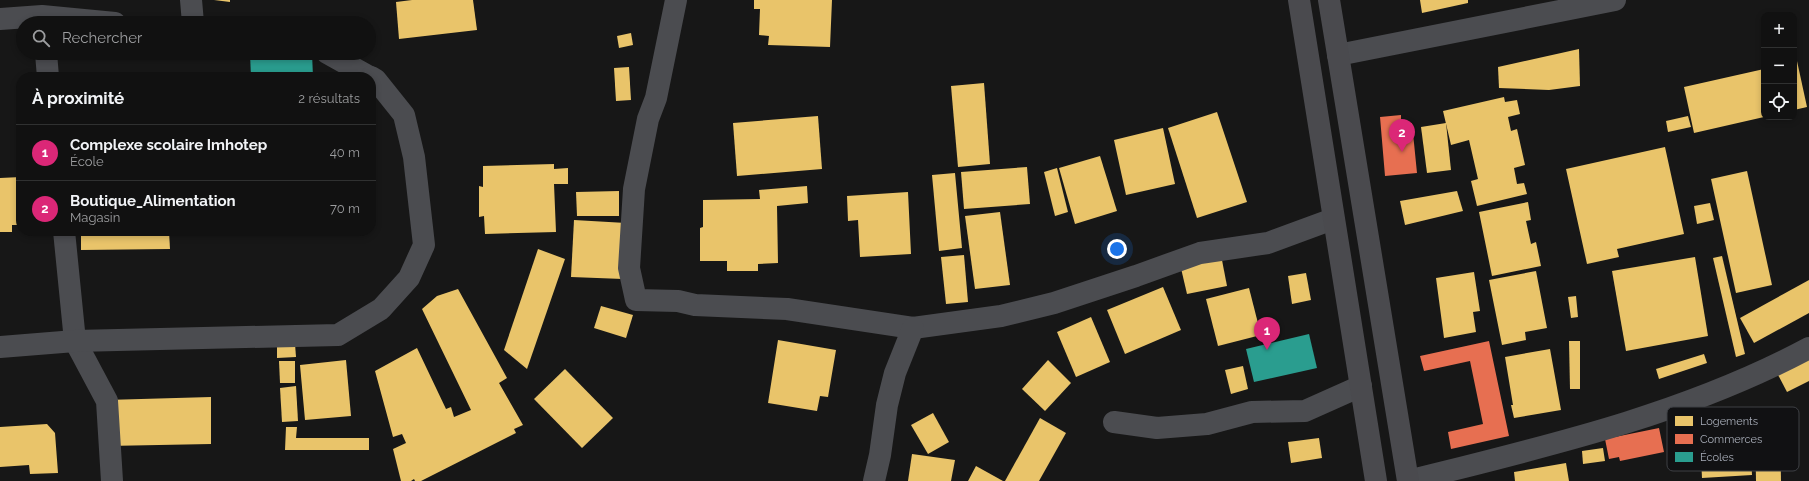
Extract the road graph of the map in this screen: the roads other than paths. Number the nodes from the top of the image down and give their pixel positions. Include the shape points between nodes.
1 (191, 0) edge
2 (676, 0) edge
3 (1299, 0) edge
4 (1329, 0) edge
5 (1615, 0) edge
6 (42, 13) edge
7 (21, 16) edge
8 (64, 16) edge
9 (192, 16) edge
10 (16, 17) edge
11 (0, 19) edge
12 (1338, 56) junction
13 (47, 60) edge
14 (340, 60) edge
15 (48, 72) edge
16 (362, 72) edge
17 (376, 80) edge
18 (1333, 219) junction
19 (64, 236) edge
20 (913, 328) junction
21 (75, 341) junction
22 (0, 347) edge
23 (1809, 348) edge
24 (1361, 386) junction
25 (1671, 407) edge
26 (1667, 408) edge
27 (1114, 422) dead end
28 (112, 481) edge
29 (874, 481) edge
30 (1376, 481) edge
31 (1408, 481) edge

1 - 9 street
2 - 20 street via 634,189 629,268 636,300 787,309
3 - 18 main road
4 - 12 main road
5 - 12 street
6 - 7 street
6 - 8 street
10 - 11 street
12 - 31 main road
13 - 15 street
14 - 16 street
17 - 21 street via 404,115 414,157 424,245 409,278 381,310 338,335
18 - 20 street via 1268,243 1200,253 1054,303 1001,316
18 - 24 main road
19 - 21 street
20 - 29 street via 895,373
21 - 22 street
21 - 28 street via 107,401
23 - 25 street via 1773,367
24 - 27 street via 1305,412 1252,412 1208,424 1157,428
24 - 30 main road
26 - 31 street via 1543,447

